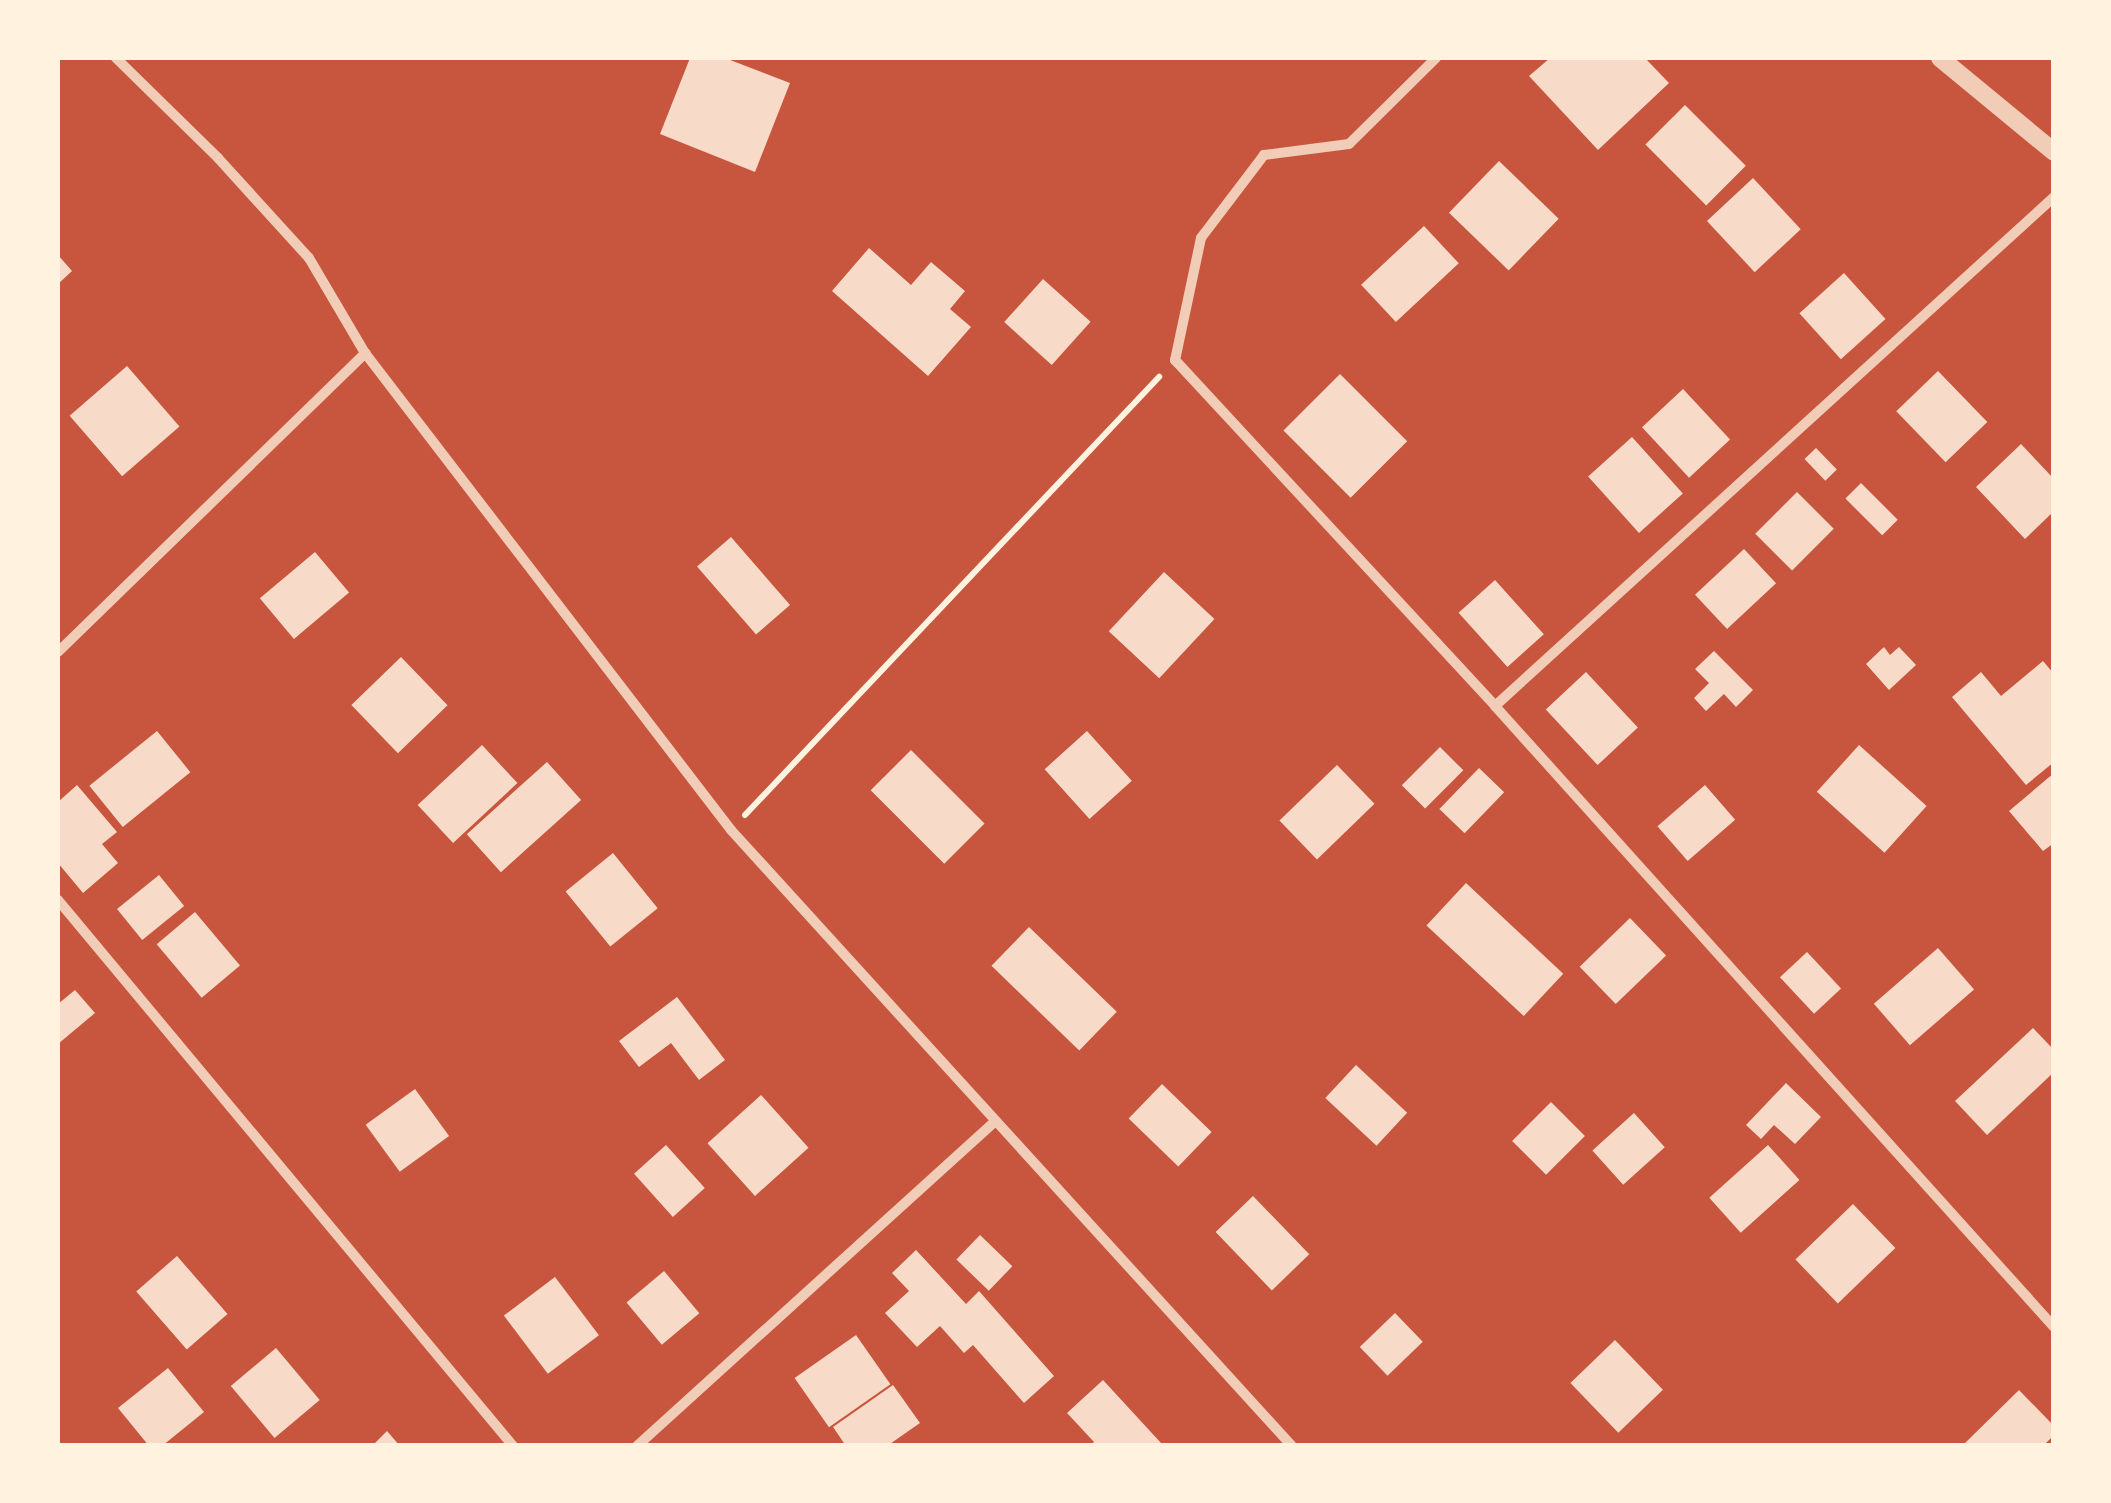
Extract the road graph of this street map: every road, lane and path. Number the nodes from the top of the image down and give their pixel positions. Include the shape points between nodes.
1 (116, 58) edge
2 (1436, 58) edge
3 (1940, 58) edge
4 (2054, 152) edge
5 (2054, 196) edge
6 (364, 353) junction
7 (1174, 360) junction
8 (58, 652) edge
9 (1495, 706) junction
10 (731, 830) junction
11 (58, 900) edge
12 (994, 1122) junction
13 (2054, 1326) edge
14 (513, 1446) edge
15 (637, 1446) edge
16 (1292, 1446) edge

1 - 6 street via 309,258
2 - 7 street via 1350,144 1264,155 1201,238
3 - 4 street
5 - 9 street
6 - 8 street
6 - 10 street
7 - 9 street
7 - 10 path
9 - 13 street
10 - 12 street
11 - 14 street
12 - 15 street
12 - 16 street

